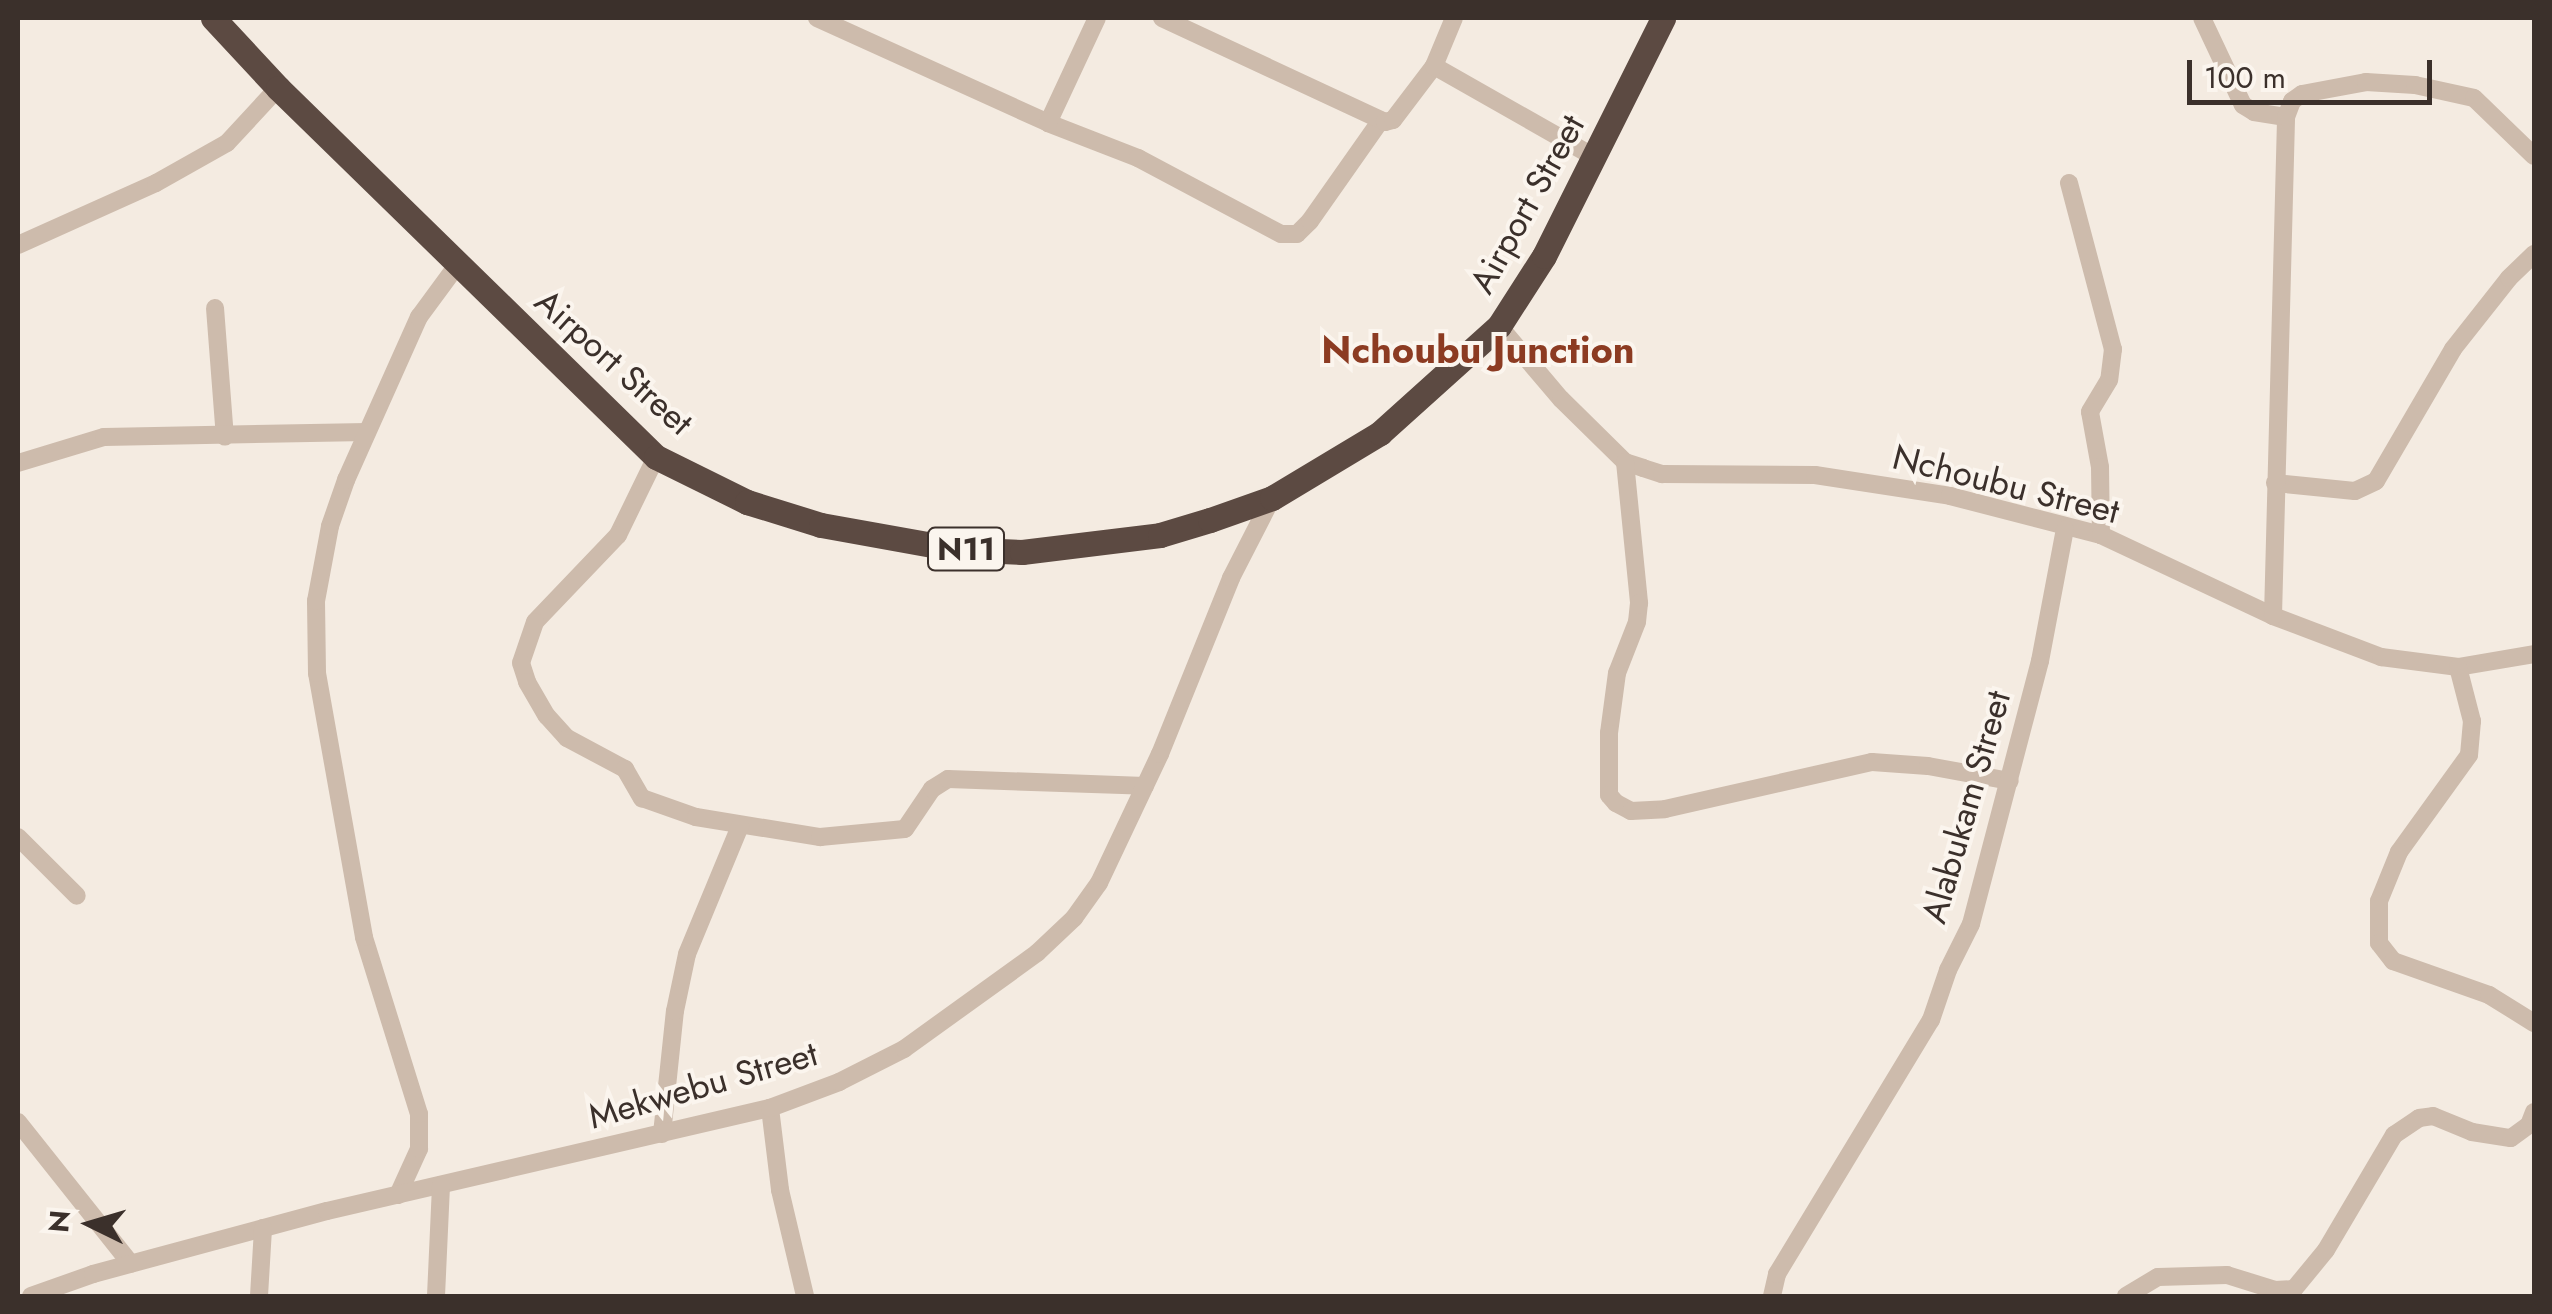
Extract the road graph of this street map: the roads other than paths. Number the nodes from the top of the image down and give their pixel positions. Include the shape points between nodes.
1 (213, 18) edge
2 (1097, 18) edge
3 (1162, 18) edge
4 (1454, 18) edge
5 (1664, 18) edge
6 (2202, 18) edge
7 (823, 19) edge
8 (1434, 66) junction
9 (278, 88) junction
10 (2286, 117) junction
11 (1380, 120) junction
12 (1048, 123) junction
13 (2534, 156) edge
14 (1596, 158) junction
15 (2069, 182) dead end
16 (18, 246) edge
17 (2534, 254) edge
18 (458, 264) junction
19 (215, 308) dead end
20 (1499, 326) junction
21 (367, 432) junction
22 (225, 437) junction
23 (656, 457) junction
24 (1626, 462) junction
25 (18, 463) edge
26 (2275, 483) junction
27 (1272, 498) junction
28 (2065, 529) junction
29 (2101, 535) junction
30 (2272, 616) junction
31 (2534, 654) edge
32 (2458, 667) junction
33 (2010, 781) junction
34 (1145, 786) junction
35 (740, 826) junction
36 (18, 838) edge
37 (77, 896) dead end
38 (2534, 1024) edge
39 (770, 1108) junction
40 (2534, 1112) edge
41 (18, 1122) edge
42 (662, 1134) junction
43 (441, 1185) junction
44 (398, 1195) junction
45 (263, 1228) junction
46 (131, 1264) junction
47 (31, 1296) edge
48 (259, 1296) edge
49 (436, 1296) edge
50 (805, 1296) edge
51 (1772, 1296) edge
52 (2126, 1296) edge

1 - 9 highway, Airport Street / N11
2 - 12 street
3 - 11 street
4 - 8 street
5 - 14 highway, Airport Street / N11
6 - 10 street via 2243,105
7 - 12 street
8 - 11 street via 1393,120
8 - 14 street
9 - 16 street via 228,143
9 - 18 highway, Airport Street / N11
10 - 13 street via 2302,94 2339,84 2415,85 2474,98
10 - 26 street
11 - 12 street via 1297,234 1281,234 1138,158
14 - 20 highway, Airport Street / N11
15 - 29 street via 2113,349 2109,380 2090,412
17 - 26 street via 2453,349 2376,481 2354,491
18 - 21 street via 419,317
18 - 23 highway, Airport Street / N11
19 - 22 street
20 - 24 street, Nchoubu Street via 1561,400
20 - 27 highway, Airport Street / N11 via 1380,433
21 - 22 street
21 - 44 street via 330,526 316,601 318,673 364,937 419,1114 419,1149
22 - 25 street via 104,438
23 - 27 highway, Airport Street / N11 via 766,508 954,549 1101,545 1160,535
23 - 35 street via 618,535 536,622 524,646 526,682 567,738 625,769 653,806
24 - 28 street, Nchoubu Street via 1662,474 1816,475 1950,496
24 - 33 street via 1639,602 1617,673 1609,734 1609,795 1616,804 1631,812 1665,809 1872,762
26 - 30 street
27 - 34 street, Mekwebu Street via 1231,578
28 - 29 street, Nchoubu Street
28 - 33 street, Alabukam Street
29 - 30 street, Nchoubu Street
30 - 32 street, Nchoubu Street via 2369,654
31 - 32 street, Nchoubu Street
32 - 38 street via 2472,721 2468,755 2399,852 2379,902 2379,943 2393,961 2489,995
33 - 51 street, Alabukam Street via 1971,924 1931,1020 1786,1258
34 - 35 street via 948,779 932,789 916,819 893,833 820,837
34 - 39 street, Mekwebu Street via 1099,883 1036,953 904,1048
35 - 42 street via 686,954
36 - 37 street
39 - 42 street, Mekwebu Street
39 - 50 street via 780,1190
40 - 52 street via 2511,1138 2433,1116 2394,1134 2326,1250 2294,1289 2274,1290 2227,1275 2158,1277
41 - 46 street
42 - 43 street, Mekwebu Street
43 - 44 street, Mekwebu Street
43 - 49 street
44 - 45 street, Mekwebu Street
45 - 46 street, Mekwebu Street
45 - 48 street
46 - 47 street, Mekwebu Street

